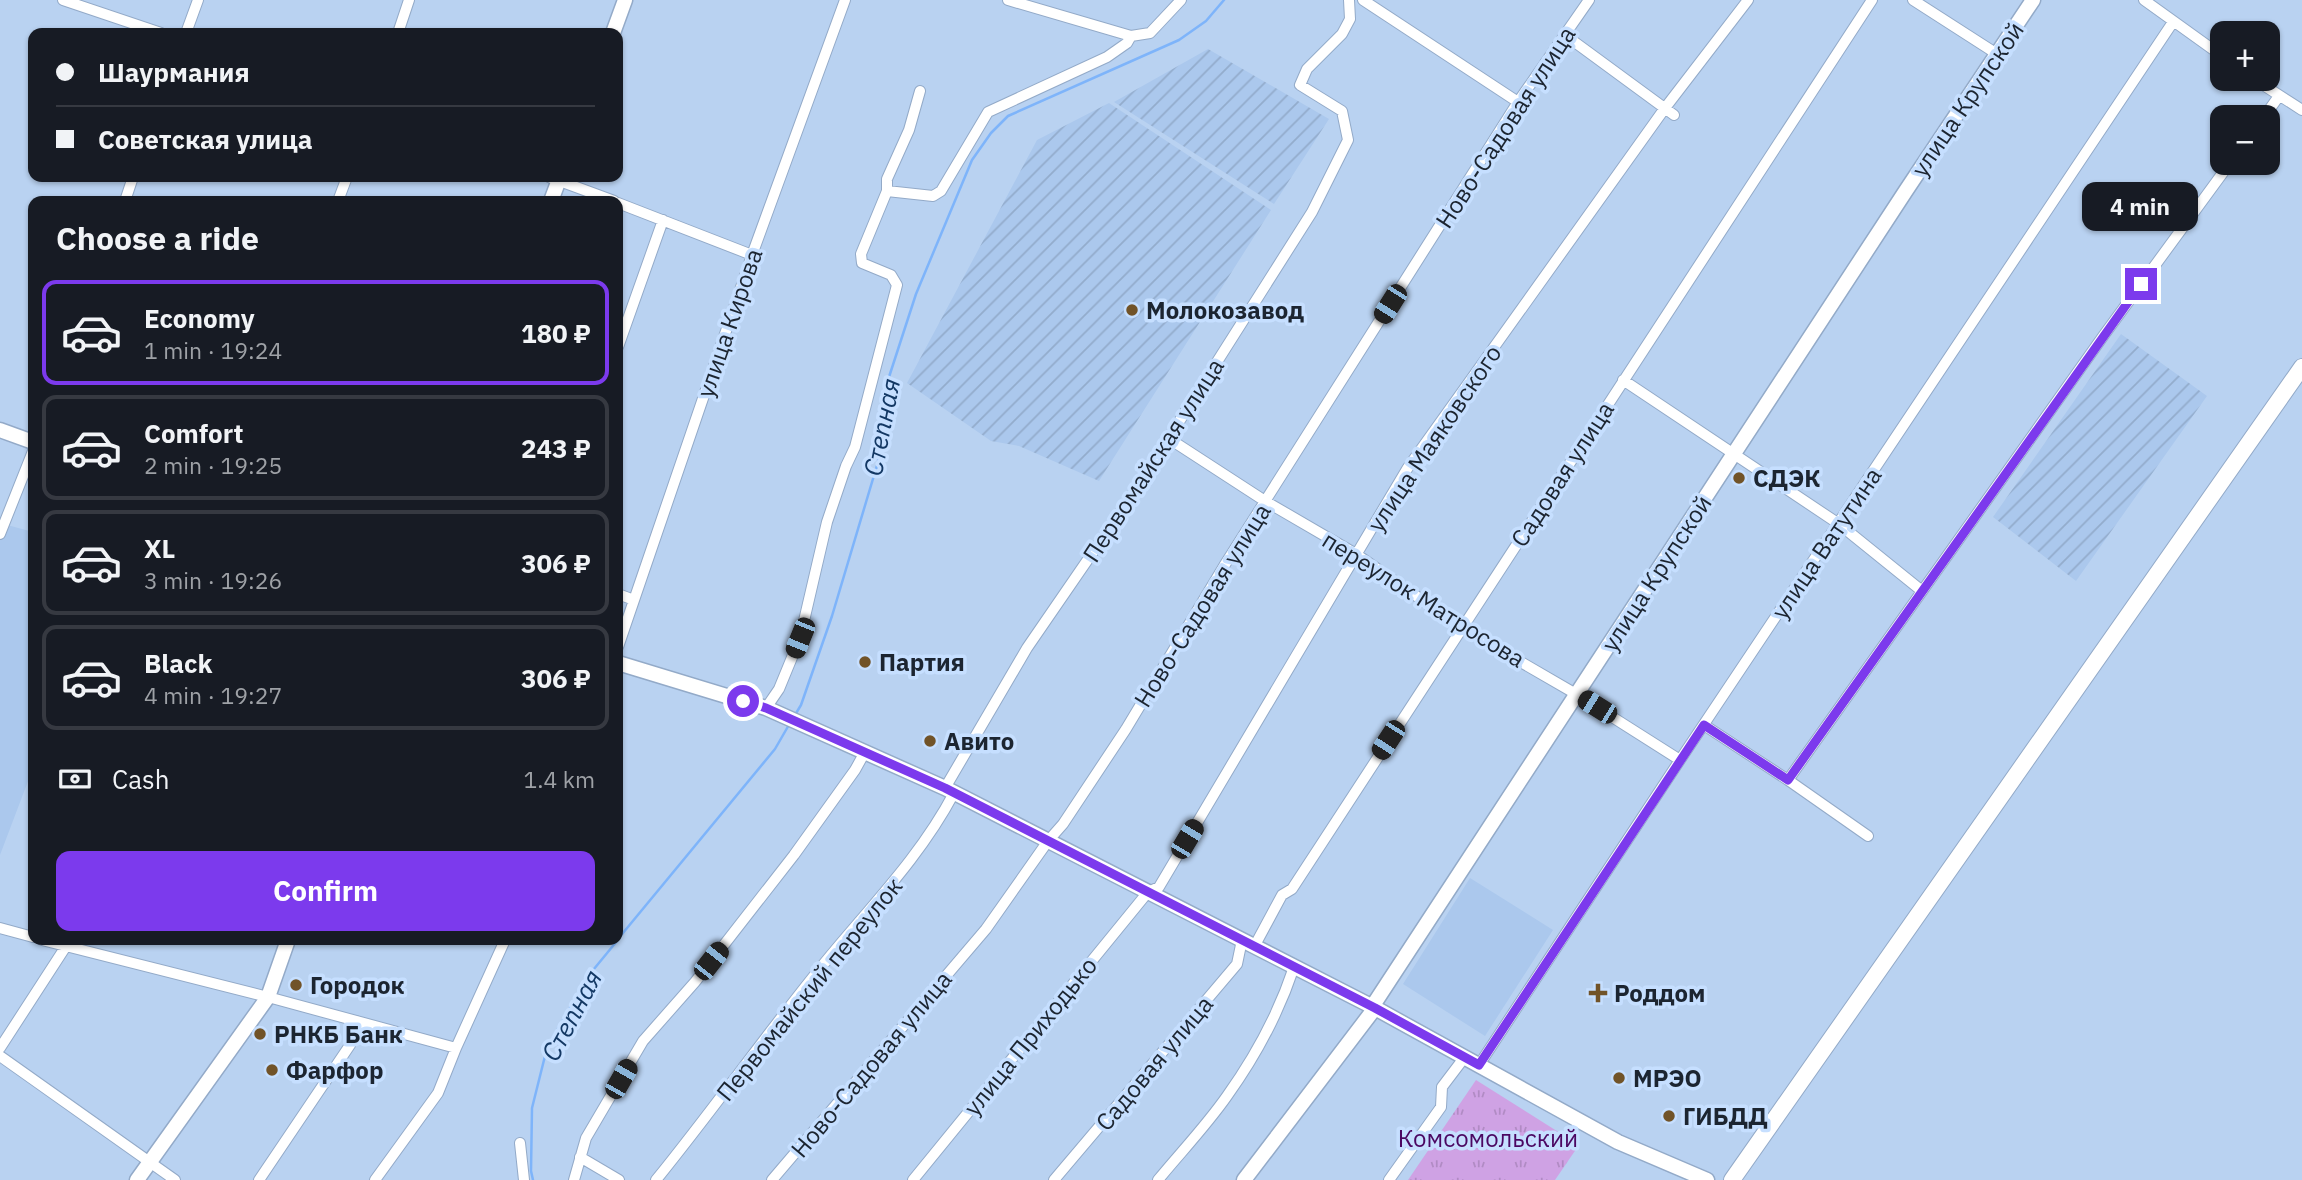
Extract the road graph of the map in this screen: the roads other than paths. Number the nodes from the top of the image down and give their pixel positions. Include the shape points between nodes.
1 (62, 0) edge
2 (198, 0) edge
3 (409, 0) edge
4 (625, 0) edge
5 (845, 0) edge
6 (1007, 0) edge
7 (1181, 0) edge
8 (1349, 0) edge
9 (1363, 0) edge
10 (1589, 0) edge
11 (1748, 0) edge
12 (1872, 0) edge
13 (1913, 0) edge
14 (2033, 0) edge
15 (2144, 0) edge
16 (1023, 2) edge
17 (2173, 22) junction
18 (146, 28) edge
19 (188, 28) edge
20 (400, 28) edge
21 (615, 28) edge
22 (1566, 35) junction
23 (1131, 36) junction
24 (2210, 48) edge
25 (1997, 54) junction
26 (920, 90) dead end
27 (2272, 91) edge
28 (2279, 96) junction
29 (1518, 102) junction
30 (2273, 105) edge
31 (2302, 110) edge
32 (1670, 111) junction
33 (2221, 175) edge
34 (566, 182) edge
35 (887, 191) junction
36 (601, 196) edge
37 (623, 205) edge
38 (663, 220) junction
39 (752, 255) junction
40 (623, 333) edge
41 (2302, 367) edge
42 (1623, 380) junction
43 (0, 430) edge
44 (1168, 438) junction
45 (28, 440) edge
46 (1734, 455) junction
47 (28, 464) edge
48 (1265, 501) junction
49 (1839, 524) junction
50 (0, 534) edge
51 (1356, 554) junction
52 (1922, 591) junction
53 (623, 596) edge
54 (634, 600) junction
55 (1462, 628) junction
56 (623, 632) edge
57 (623, 665) edge
58 (1576, 694) junction
59 (770, 710) junction
60 (1704, 725) junction
61 (865, 752) junction
62 (1680, 760) junction
63 (1788, 780) junction
64 (950, 791) junction
65 (1868, 836) dead end
66 (1048, 841) junction
67 (1148, 892) junction
68 (0, 928) edge
69 (28, 936) edge
70 (1248, 944) junction
71 (67, 945) edge
72 (75, 945) edge
73 (286, 945) edge
74 (503, 945) edge
75 (1294, 967) junction
76 (268, 997) junction
77 (1374, 1008) junction
78 (357, 1021) junction
79 (0, 1048) edge
80 (456, 1048) junction
81 (0, 1056) edge
82 (1464, 1058) junction
83 (1479, 1065) junction
84 (520, 1143) dead end
85 (580, 1157) junction
86 (149, 1162) junction
87 (137, 1180) edge
88 (175, 1180) edge
89 (259, 1180) edge
90 (375, 1180) edge
91 (524, 1180) edge
92 (574, 1180) edge
93 (619, 1180) edge
94 (656, 1180) edge
95 (772, 1180) edge
96 (913, 1180) edge
97 (1054, 1180) edge
98 (1158, 1180) edge
99 (1244, 1180) edge
100 (1390, 1180) edge
101 (1707, 1180) edge
102 (1732, 1180) edge

1 - 18 street
2 - 19 street
3 - 20 street
4 - 21 main road
5 - 39 street, улица Кирова
6 - 16 street
7 - 23 street via 1150,33
8 - 44 street, Первомайская улица via 1350,19 1342,34 1307,69 1300,85 1342,111 1348,140 1312,212
9 - 29 street
10 - 22 street, Ново-Садовая улица
11 - 32 street, улица Маяковского
12 - 42 street, Садовая улица
13 - 25 street
14 - 25 main road, улица Крупской
15 - 17 street
16 - 23 street
17 - 24 street
17 - 49 street, улица Ватутина
22 - 29 street, Ново-Садовая улица
22 - 32 street
23 - 35 street via 1107,57 988,112 941,191 933,196
25 - 46 main road, улица Крупской
26 - 35 street via 909,130 887,179
27 - 28 street
28 - 30 street
28 - 31 street
29 - 48 street, Ново-Садовая улица
32 - 51 street, улица Маяковского via 1407,469
33 - 52 street
34 - 36 street
35 - 59 street via 861,254 862,263 891,275 897,285 888,325 855,447 827,522 800,638
37 - 38 street
38 - 39 street
38 - 40 street
39 - 54 street, улица Кирова
41 - 102 highway
42 - 46 street
42 - 55 street, Садовая улица
43 - 45 main road
44 - 48 street, переулок Матросова
44 - 64 street, Первомайская улица via 1027,648
46 - 49 street
46 - 58 main road, улица Крупской
47 - 50 street
48 - 51 street, переулок Матросова
48 - 66 street, Ново-Садовая улица via 1126,729
49 - 52 street
49 - 60 street, улица Ватутина
51 - 55 street, переулок Матросова
51 - 67 street, улица Маяковского via 1159,887
52 - 63 street
53 - 54 street
54 - 56 street, улица Кирова
55 - 58 street, переулок Матросова
55 - 70 street, Садовая улица via 1292,889 1282,895
57 - 59 main road
58 - 62 street, переулок Матросова
58 - 77 main road, улица Крупской
59 - 61 main road
60 - 62 street, улица Ватутина
60 - 63 street
61 - 64 main road
61 - 85 street via 794,855 643,1041 586,1138
62 - 83 street, улица Ватутина
63 - 65 street
64 - 66 main road
64 - 94 street, Первомайский переулок via 936,828 902,873 823,965
66 - 67 main road
66 - 95 street, Ново-Садовая улица via 986,929
67 - 70 main road
67 - 96 street, улица Приходько
68 - 69 street
70 - 75 main road
70 - 97 street, Садовая улица via 1237,964
71 - 79 street
72 - 76 street
73 - 76 main road
74 - 80 street
75 - 77 main road
75 - 98 street via 1247,1067
76 - 78 street
76 - 86 main road
77 - 82 main road
77 - 99 main road, улица Крупской
78 - 80 street
78 - 89 street via 350,1045
80 - 90 street via 438,1093
81 - 86 street
82 - 83 main road
82 - 100 street via 1442,1087 1441,1107
83 - 101 main road via 1618,1142
84 - 91 street
85 - 92 street
85 - 93 street
86 - 87 main road
86 - 88 street

